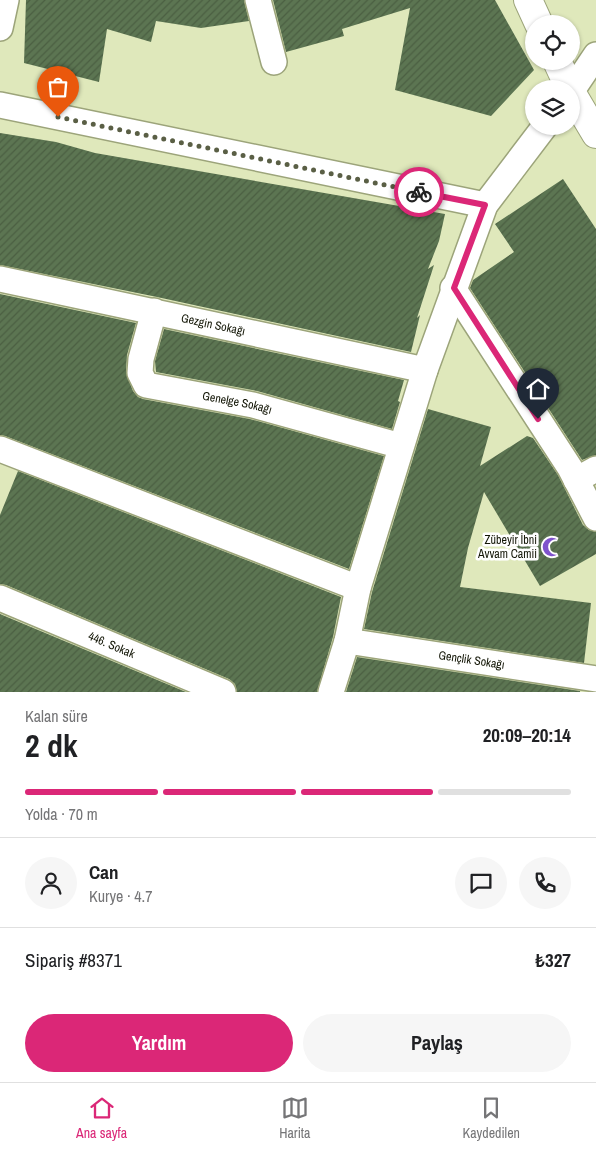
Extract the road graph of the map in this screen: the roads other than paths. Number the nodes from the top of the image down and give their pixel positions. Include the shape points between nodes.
1 (6, 0) edge
2 (258, 0) edge
3 (528, 0) edge
4 (536, 15) edge
5 (0, 28) edge
6 (596, 55) edge
7 (274, 62) dead end
8 (579, 80) edge
9 (0, 105) edge
10 (580, 106) edge
11 (596, 134) edge
12 (538, 135) edge
13 (485, 205) junction
14 (0, 279) edge
15 (454, 288) junction
16 (154, 311) junction
17 (425, 370) junction
18 (401, 446) junction
19 (0, 449) edge
20 (586, 474) edge
21 (596, 518) edge
22 (358, 588) junction
23 (0, 598) edge
24 (347, 641) junction
25 (596, 679) edge
26 (223, 692) edge
27 (330, 692) edge

1 - 5 street
2 - 7 street
3 - 4 main road
6 - 8 street
9 - 13 street
10 - 11 main road
12 - 13 street
13 - 15 street
14 - 16 street, Gezgin Sokağı
15 - 17 street
15 - 20 street
16 - 17 street, Gezgin Sokağı
16 - 18 street, Genelge Sokağı via 141,359 140,372 146,385 253,405
17 - 18 street
18 - 22 street
19 - 22 street
20 - 21 street
22 - 24 street
23 - 26 street, 446. Sokak
24 - 25 street, Gençlik Sokağı
24 - 27 street

